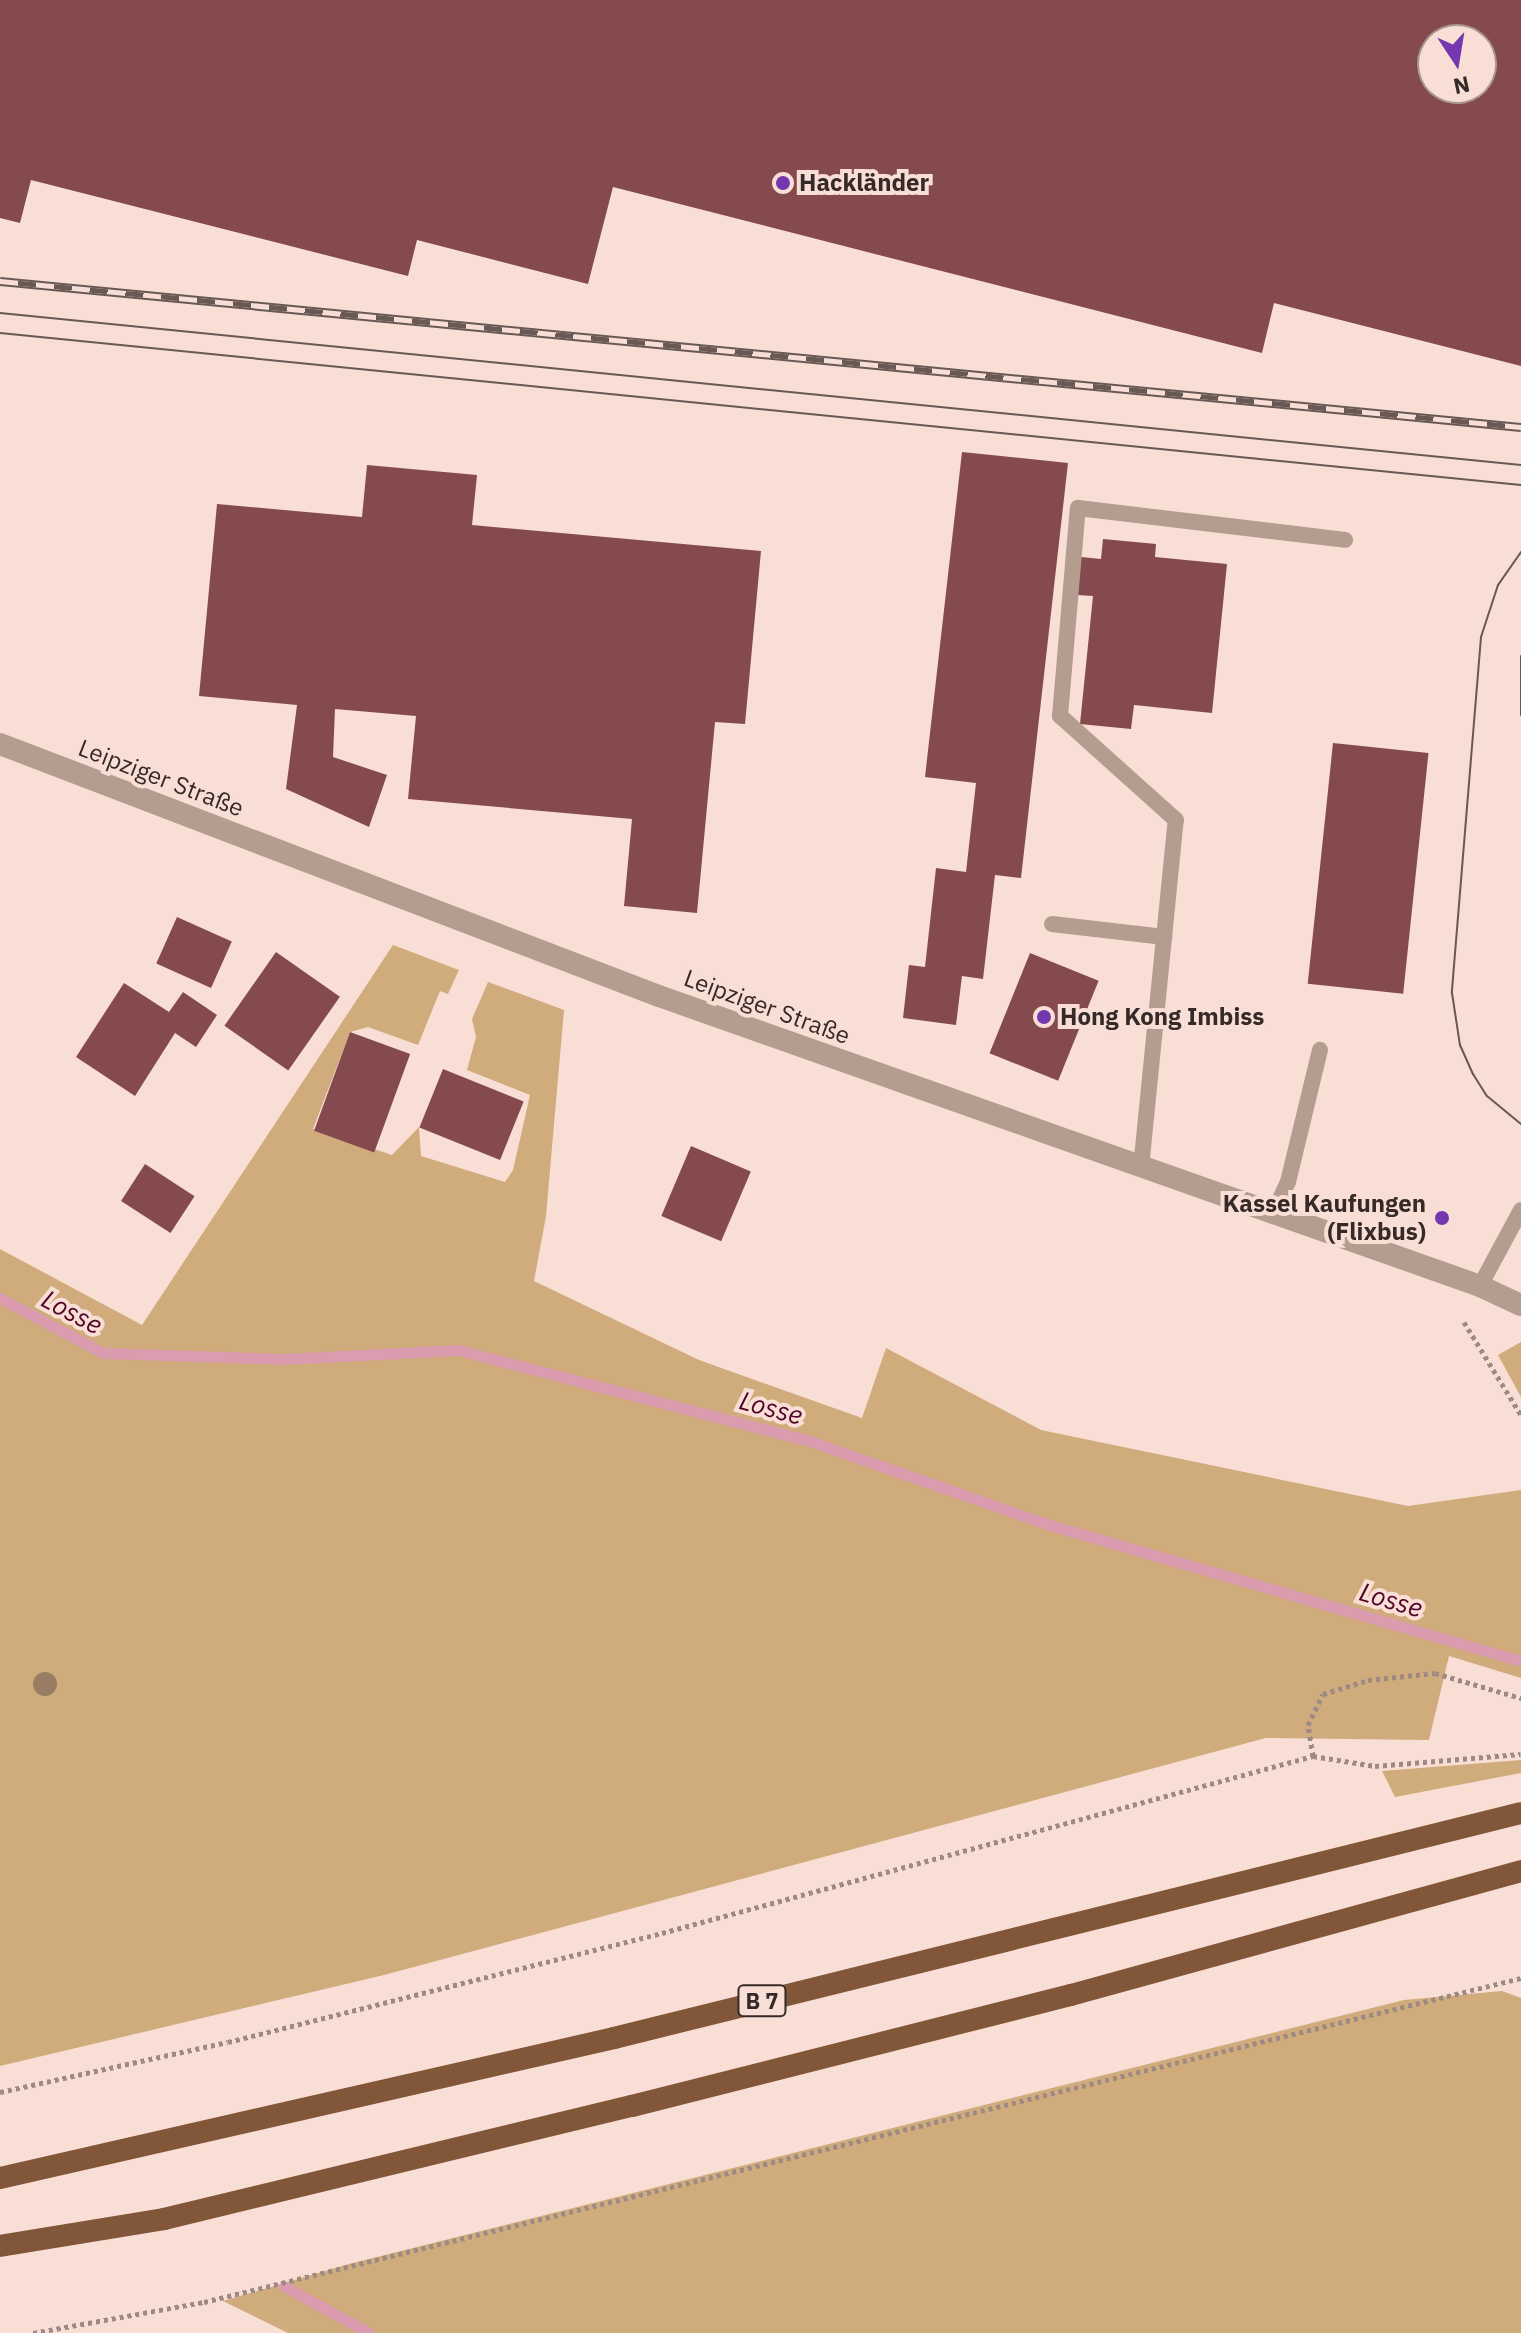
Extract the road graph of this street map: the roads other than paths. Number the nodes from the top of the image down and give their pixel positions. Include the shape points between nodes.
1 (1345, 540) dead end
2 (0, 744) edge
3 (1052, 924) dead end
4 (1164, 937) junction
5 (1320, 1050) dead end
6 (1141, 1168) junction
7 (1521, 1210) edge
8 (1273, 1214) junction
9 (1480, 1286) junction
10 (1521, 1305) edge
11 (1521, 1813) edge
12 (1521, 1871) edge
13 (0, 2178) edge
14 (0, 2246) edge

1 - 4 lane via 1078,508 1060,716 1176,820
2 - 6 street, Leipziger Straße via 659,996
3 - 4 lane
4 - 6 lane
5 - 8 lane via 1288,1182
6 - 8 street, Leipziger Straße
7 - 9 lane
8 - 9 street, Leipziger Straße
9 - 10 street, Leipziger Straße
11 - 13 highway, B 7 via 614,2038
12 - 14 highway via 1071,1995 632,2106 164,2219

